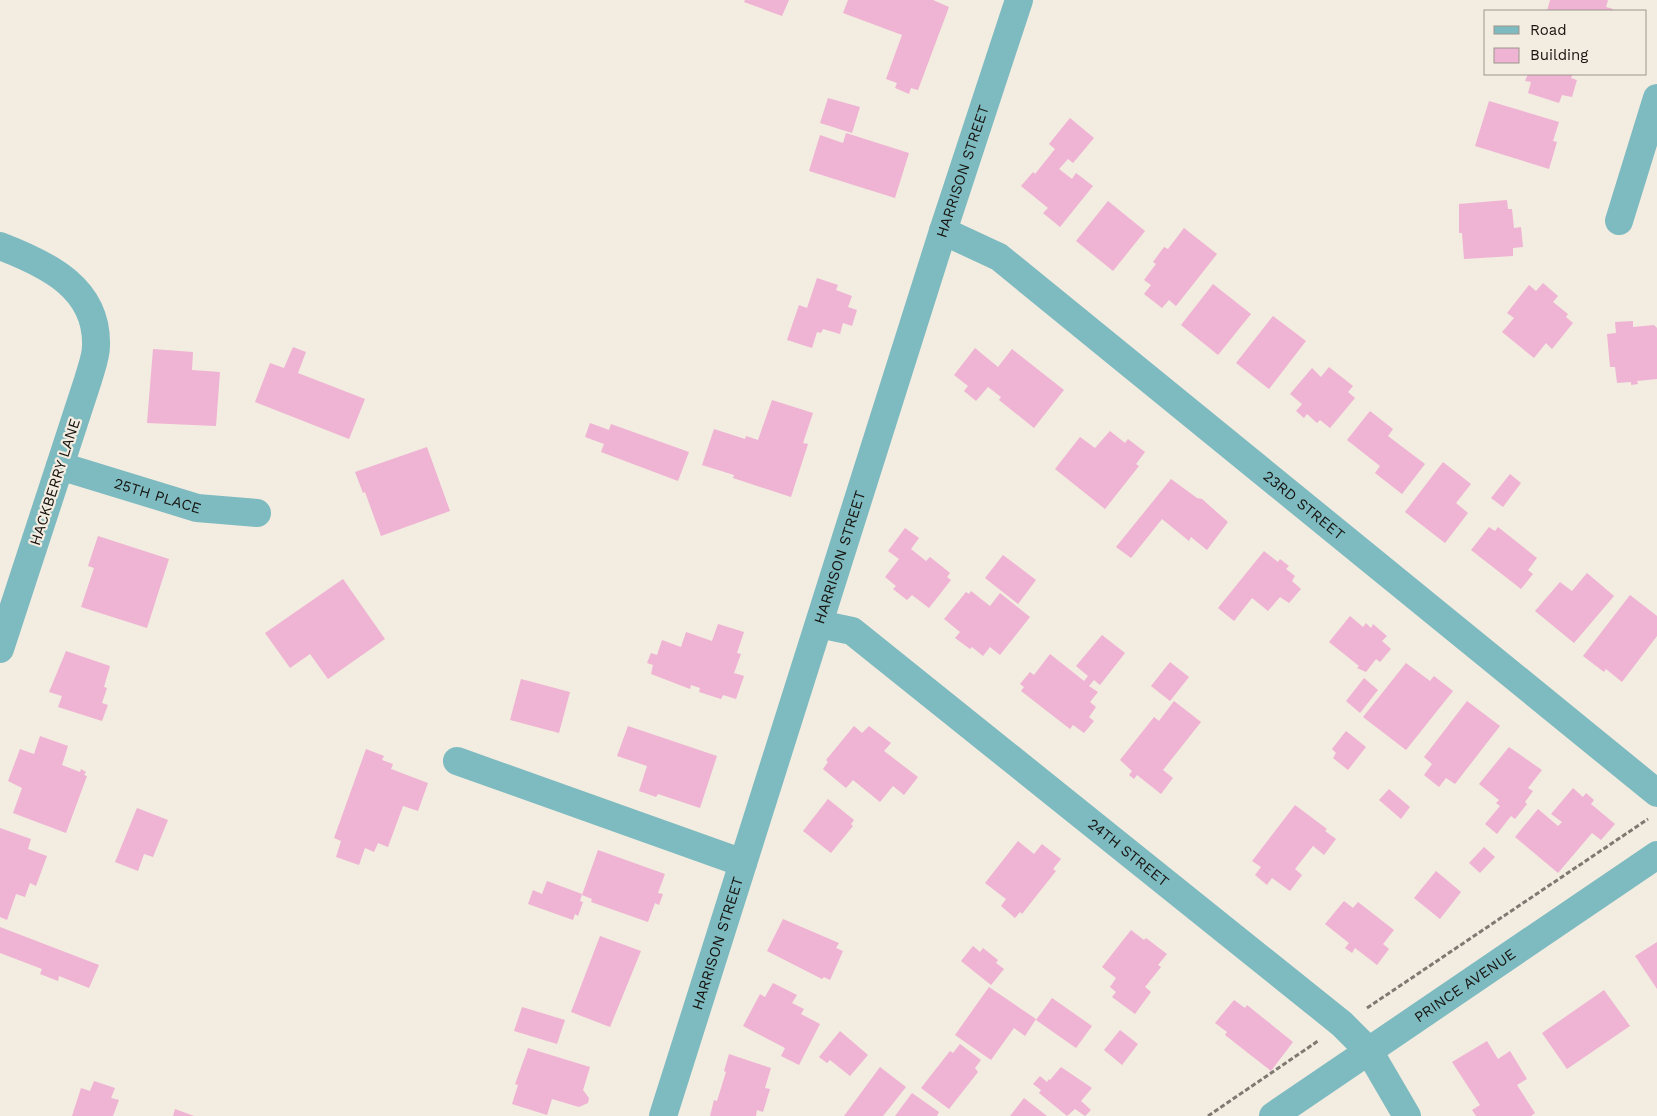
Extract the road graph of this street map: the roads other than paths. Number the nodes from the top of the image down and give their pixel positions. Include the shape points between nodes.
1 (1019, 0) edge
2 (1657, 98) edge
3 (1619, 221) dead end
4 (943, 231) junction
5 (0, 246) edge
6 (60, 466) junction
7 (257, 513) dead end
8 (819, 624) junction
9 (0, 649) edge
10 (457, 761) dead end
11 (1657, 793) edge
12 (1657, 855) edge
13 (743, 863) junction
14 (1369, 1051) junction
15 (663, 1116) edge
16 (1273, 1116) edge
17 (1407, 1116) edge

1 - 4 street, HARRISON STREET
2 - 3 street
4 - 8 street, HARRISON STREET
4 - 11 street, 23RD STREET via 999,257
5 - 6 street, HACKBERRY LANE via 45,266 72,285 93,313 96,347
6 - 7 street, 25TH PLACE via 197,508
6 - 9 street, HACKBERRY LANE
8 - 13 street, HARRISON STREET
8 - 14 street, 24TH STREET via 852,631 1342,1024
10 - 13 street
12 - 14 street, PRINCE AVENUE
13 - 15 street, HARRISON STREET
14 - 16 street, PRINCE AVENUE
14 - 17 street, 24TH STREET

